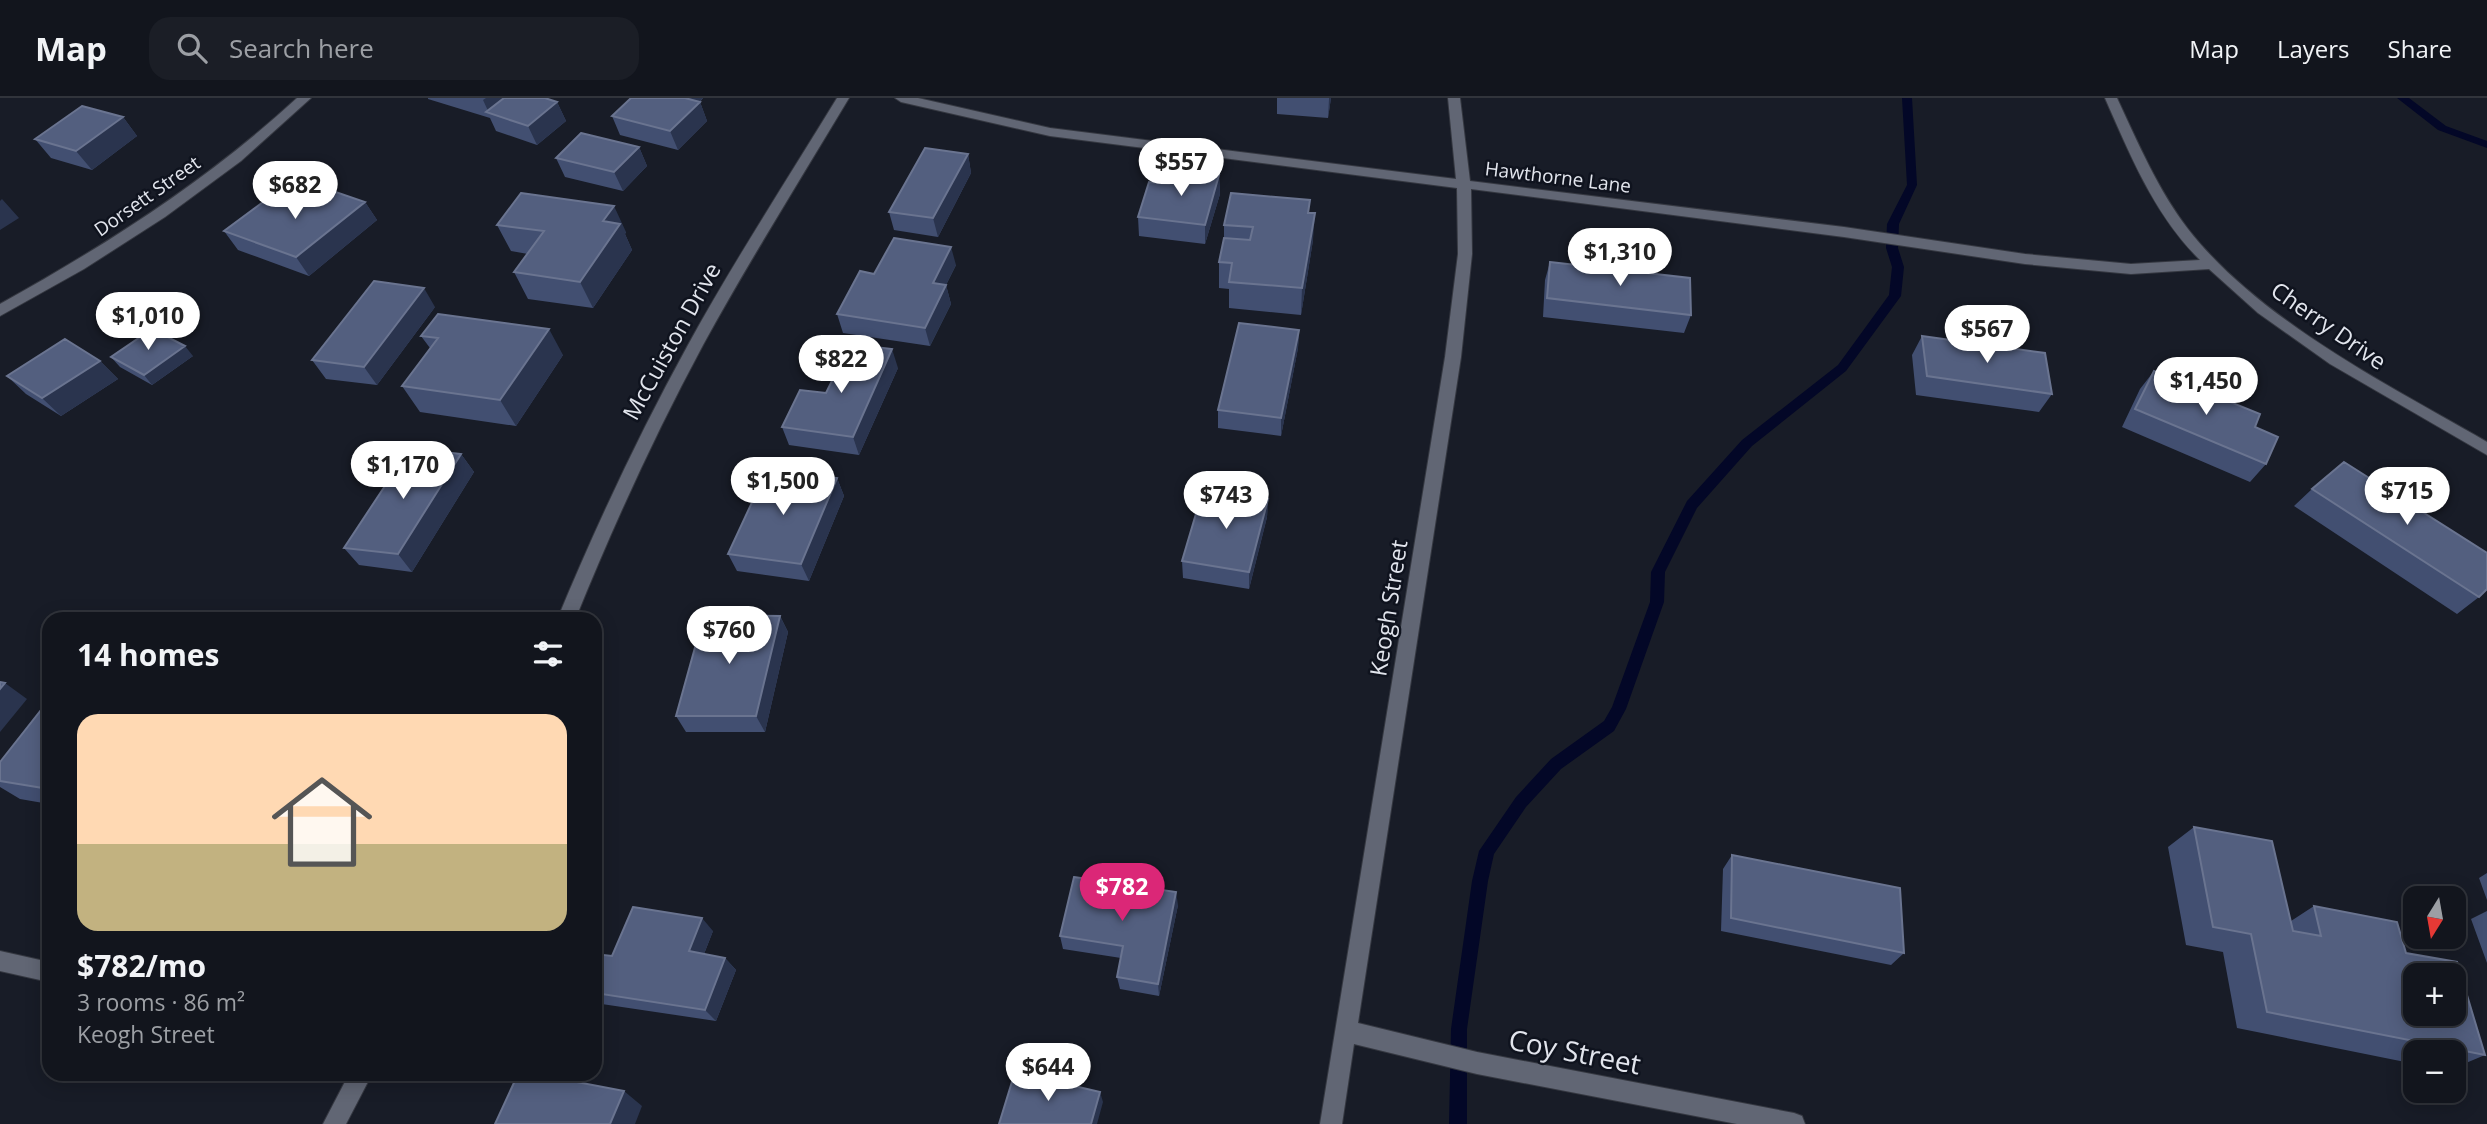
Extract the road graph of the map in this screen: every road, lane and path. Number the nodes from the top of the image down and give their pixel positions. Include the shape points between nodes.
1 (305, 98) edge
2 (843, 98) edge
3 (901, 98) edge
4 (1454, 98) edge
5 (2111, 98) edge
6 (1464, 185) junction
7 (2213, 264) junction
8 (0, 311) edge
9 (2487, 449) edge
10 (569, 612) edge
11 (0, 961) edge
12 (42, 970) edge
13 (1346, 1031) junction
14 (357, 1081) edge
15 (334, 1124) edge
16 (1331, 1124) edge
17 (1794, 1124) edge

1 - 8 street, Dorsett Street via 166,208
2 - 10 street, McCuiston Drive via 716,308 660,413
3 - 6 street, Hawthorne Lane via 1050,132
4 - 6 street, Keogh Street
5 - 7 street, Cherry Drive via 2154,188
6 - 7 street, Hawthorne Lane via 2025,259 2131,269
6 - 13 street, Keogh Street via 1465,254 1453,357
7 - 9 street, Cherry Drive via 2274,319
11 - 12 street
13 - 16 street, Keogh Street
13 - 17 street, Coy Street via 1477,1063
14 - 15 street

